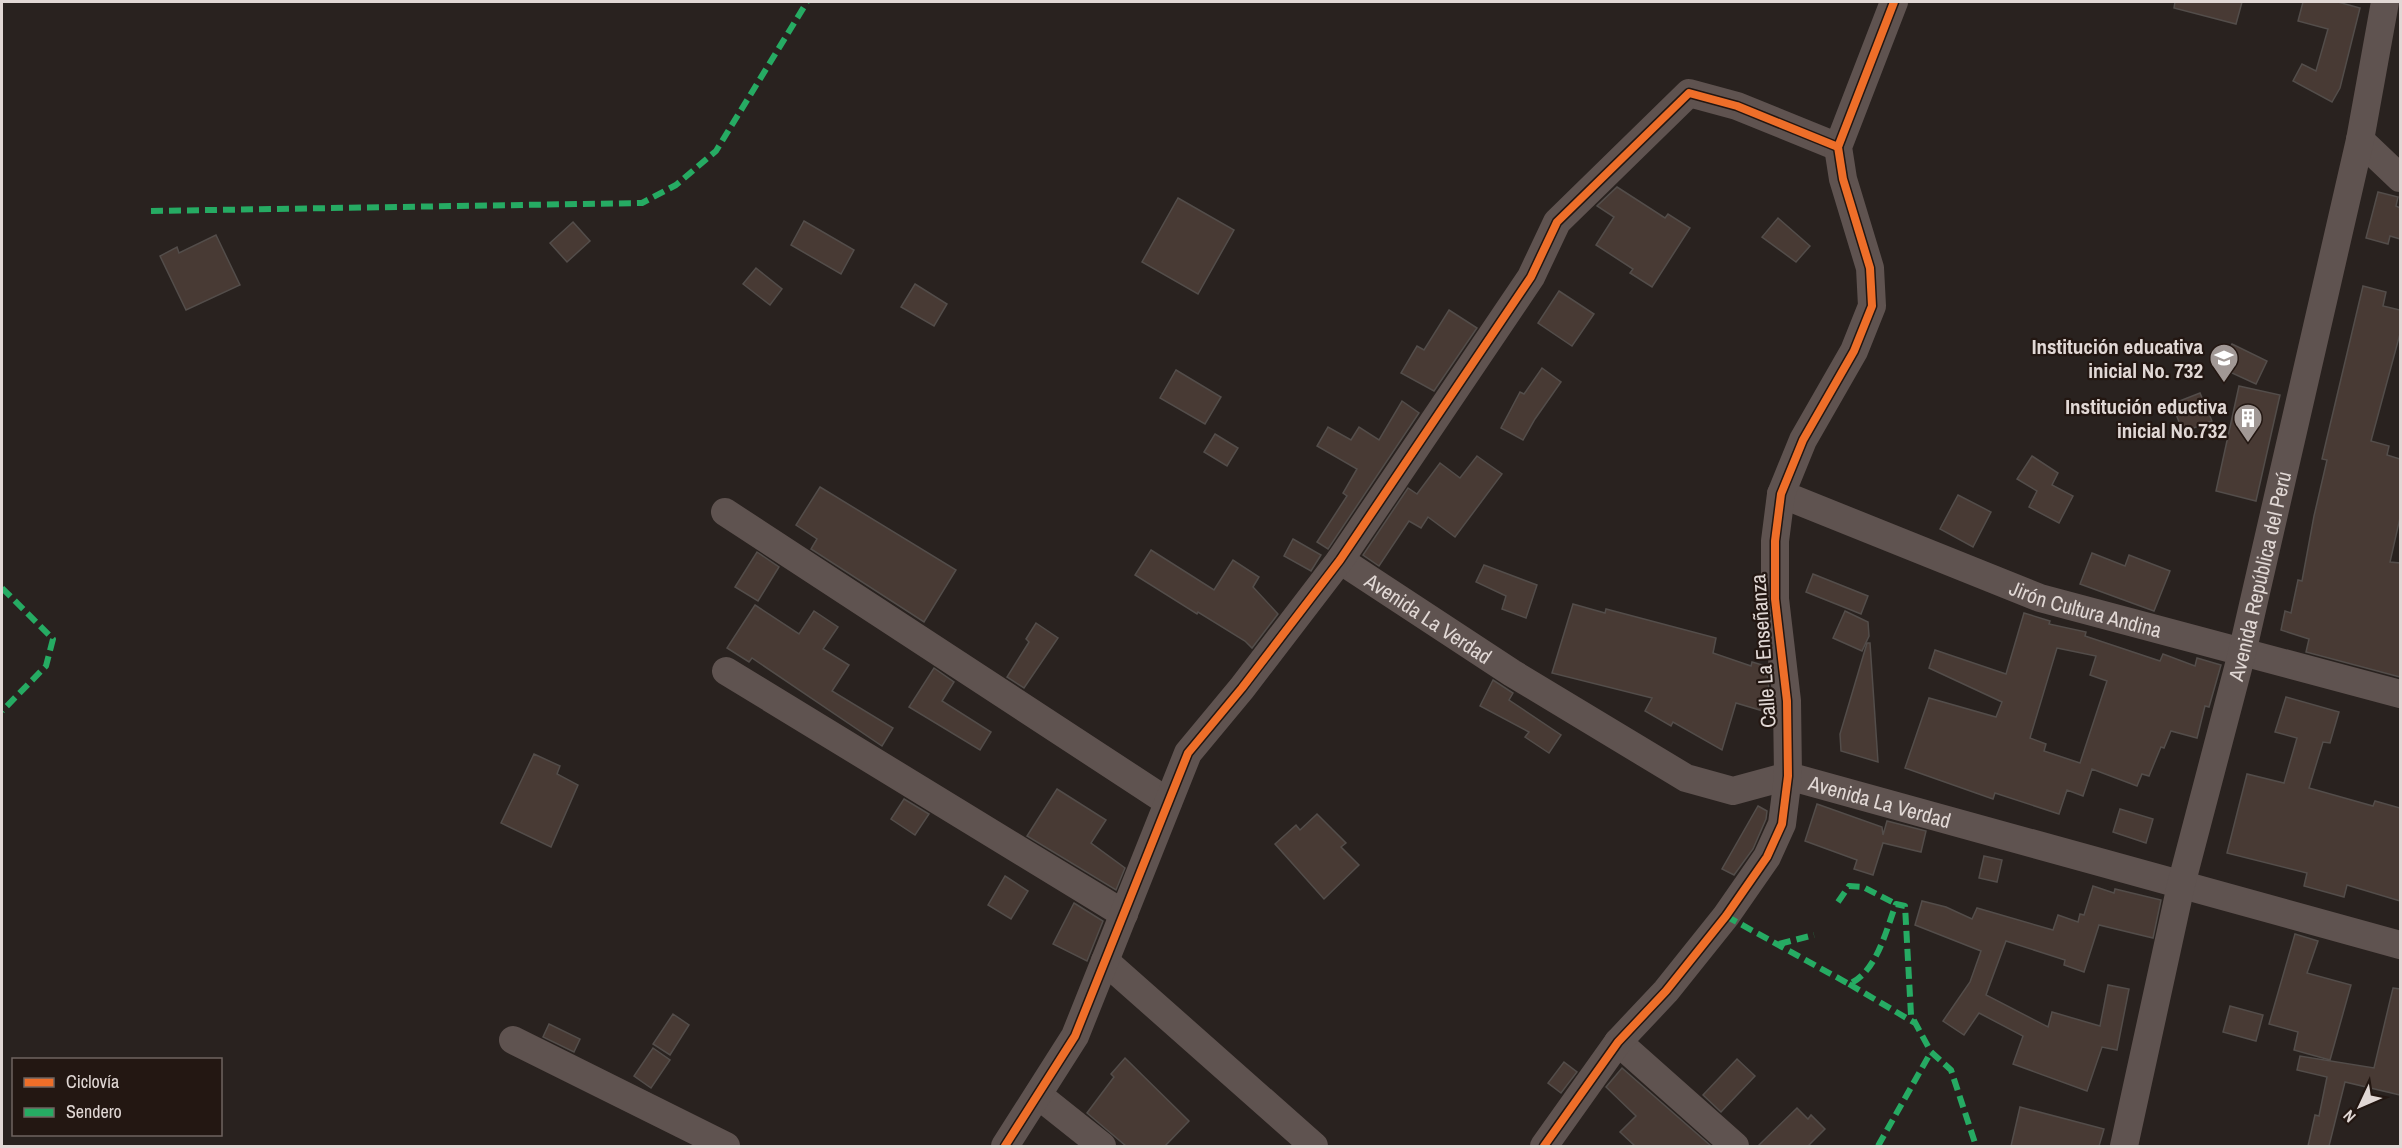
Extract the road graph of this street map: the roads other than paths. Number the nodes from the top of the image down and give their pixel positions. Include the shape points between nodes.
1 (1894, 2) edge
2 (2385, 2) edge
3 (2360, 140) junction
4 (1838, 147) junction
5 (2400, 178) edge
6 (1781, 494) junction
7 (725, 512) dead end
8 (1340, 560) junction
9 (2242, 653) junction
10 (726, 671) dead end
11 (2400, 694) edge
12 (1788, 776) junction
13 (1168, 802) junction
14 (2181, 885) junction
15 (1124, 914) junction
16 (2400, 945) edge
17 (1105, 961) junction
18 (513, 1040) dead end
19 (1618, 1042) junction
20 (1038, 1095) junction
21 (726, 1146) edge
22 (1005, 1146) edge
23 (1101, 1146) edge
24 (1314, 1146) edge
25 (1544, 1146) edge
26 (1735, 1146) edge
27 (2124, 1146) edge

1 - 4 street, Calle La Enseñanza
2 - 3 street, Avenida República del Perú
3 - 5 street
3 - 9 street, Avenida República del Perú
4 - 6 street, Calle La Enseñanza via 1843,179 1870,268 1872,306 1854,351 1803,440
4 - 8 street via 1737,106 1689,93 1557,222 1532,277
6 - 9 street, Jirón Cultura Andina via 2040,598
6 - 12 street, Calle La Enseñanza via 1775,541 1775,599 1787,701
7 - 13 street
8 - 12 street, Avenida La Verdad via 1512,673 1686,778 1733,791
8 - 13 street via 1188,753
9 - 11 street, Jirón Cultura Andina
9 - 14 street, Avenida República del Perú
10 - 15 street
12 - 14 street, Avenida La Verdad
12 - 19 street, Calle La Enseñanza via 1782,824 1767,856 1726,916 1666,991
13 - 15 street
14 - 16 street, Avenida La Verdad
14 - 27 street, Avenida República del Perú
15 - 17 street
17 - 20 street via 1075,1036
17 - 24 street
18 - 21 street
19 - 25 street, Calle La Enseñanza
19 - 26 street
20 - 22 street
20 - 23 street

